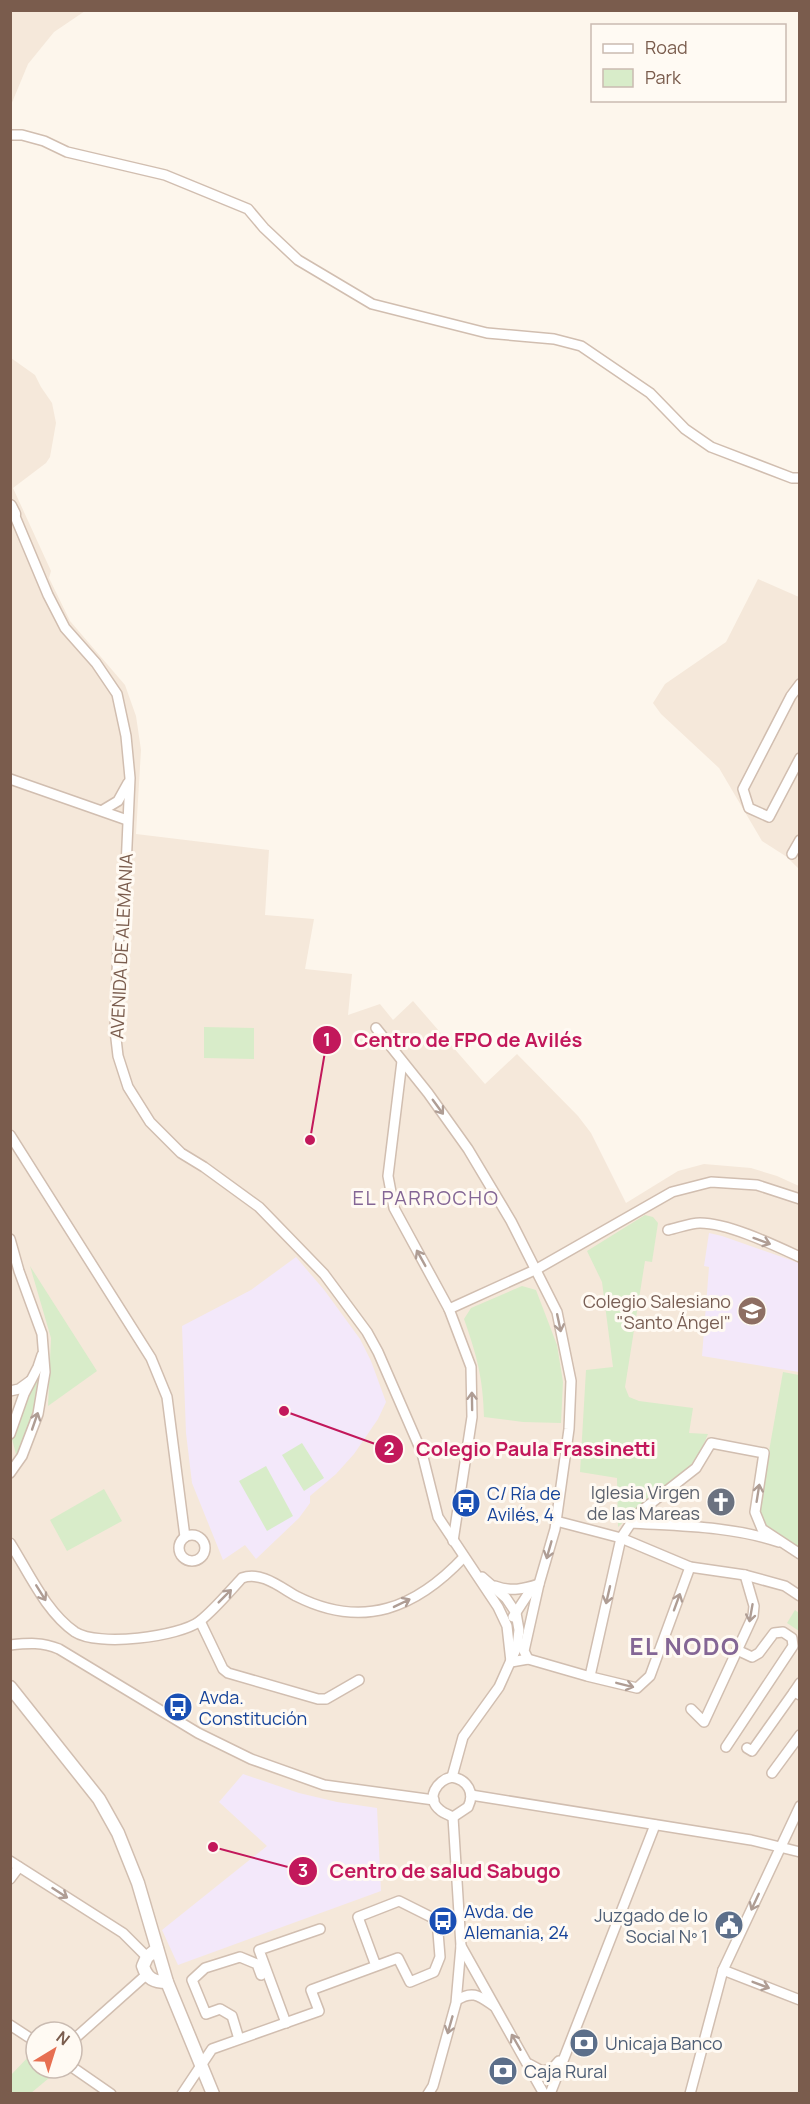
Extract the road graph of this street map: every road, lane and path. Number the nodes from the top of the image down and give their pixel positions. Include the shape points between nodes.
1 (10, 135) edge
2 (800, 478) edge
3 (12, 510) edge
4 (799, 685) edge
5 (800, 758) edge
6 (130, 778) junction
7 (10, 779) edge
8 (103, 810) junction
9 (127, 820) junction
10 (800, 840) edge
11 (792, 854) dead end
12 (376, 1028) dead end
13 (402, 1061) junction
14 (10, 1135) edge
15 (15, 1149) edge
16 (800, 1199) edge
17 (668, 1230) dead end
18 (10, 1239) edge
19 (800, 1257) edge
20 (537, 1269) junction
21 (449, 1309) junction
22 (42, 1353) junction
23 (32, 1380) junction
24 (10, 1391) edge
25 (10, 1434) edge
26 (10, 1473) edge
27 (458, 1510) junction
28 (438, 1517) junction
29 (556, 1521) junction
30 (631, 1523) junction
31 (185, 1537) dead end
32 (621, 1538) junction
33 (453, 1541) junction
34 (779, 1542) junction
35 (10, 1543) edge
36 (800, 1554) edge
37 (465, 1557) junction
38 (690, 1567) junction
39 (473, 1569) junction
40 (745, 1575) junction
41 (488, 1583) junction
42 (539, 1584) junction
43 (800, 1596) edge
44 (516, 1612) junction
45 (200, 1621) junction
46 (507, 1626) junction
47 (10, 1646) edge
48 (737, 1650) junction
49 (528, 1659) junction
50 (511, 1662) junction
51 (590, 1676) junction
52 (359, 1680) dead end
53 (800, 1683) edge
54 (10, 1687) edge
55 (797, 1693) edge
56 (691, 1709) dead end
57 (800, 1735) edge
58 (726, 1747) dead end
59 (749, 1750) dead end
60 (772, 1773) dead end
61 (452, 1777) junction
62 (471, 1795) junction
63 (434, 1800) junction
64 (800, 1806) edge
65 (453, 1817) junction
66 (655, 1825) junction
67 (780, 1849) junction
68 (800, 1852) edge
69 (15, 1864) edge
70 (10, 1879) edge
71 (320, 1929) dead end
72 (461, 1946) junction
73 (157, 1949) junction
74 (147, 1957) junction
75 (376, 1966) junction
76 (723, 1970) junction
77 (146, 1975) junction
78 (261, 1975) dead end
79 (167, 1982) junction
80 (456, 2000) junction
81 (800, 2000) edge
82 (496, 2007) junction
83 (286, 2023) junction
84 (10, 2025) edge
85 (84, 2030) edge
86 (24, 2034) edge
87 (239, 2039) junction
88 (565, 2054) junction
89 (201, 2064) junction
90 (529, 2064) junction
91 (84, 2075) edge
92 (111, 2094) edge
93 (182, 2094) edge
94 (213, 2094) edge
95 (428, 2094) edge
96 (544, 2094) edge
97 (550, 2094) edge
98 (690, 2094) edge

1 - 2 street via 165,175 248,209 298,260 372,304 486,333 554,339 581,346 650,393 685,429 711,447
3 - 6 street, AVENIDA DE ALEMANIA via 65,628 117,694
4 - 5 street via 743,789 749,808 769,817
6 - 8 street via 118,801
6 - 9 street, AVENIDA DE ALEMANIA
7 - 8 street
8 - 9 street
9 - 28 street, AVENIDA DE ALEMANIA via 115,1030 128,1087 150,1122 181,1153 259,1207 334,1286 368,1332 422,1453
10 - 11 street
12 - 13 street
13 -> 20 street via 468,1149
21 -> 13 street via 394,1208 388,1176
14 - 15 street
15 - 31 street via 151,1358 167,1397
16 - 20 street via 757,1185 711,1182 672,1192
17 -> 19 street via 700,1223 724,1227
18 - 22 street via 42,1334
20 - 21 street
20 -> 29 street via 557,1312 571,1381 569,1429
27 -> 21 street via 472,1417 471,1367
22 - 23 street
26 -> 22 street via 22,1456 38,1414 45,1372
23 - 24 street
23 - 25 street
27 - 28 street via 448,1517
27 - 33 street
28 - 33 street, AVENIDA DE ALEMANIA
29 - 32 street
29 -> 42 street
30 - 32 street
30 - 34 street via 708,1527
34 -> 30 street via 762,1529 755,1512 764,1453 711,1443 696,1468
32 - 38 street
32 -> 51 street
33 - 37 street, AVENIDA DE ALEMANIA
34 - 36 street
35 -> 45 street via 50,1606 85,1637 112,1640 174,1633
37 - 39 street, AVENIDA DE ALEMANIA
45 -> 37 street via 242,1578 255,1575 333,1609 372,1613 396,1607 429,1589
38 - 40 street
51 -> 38 street via 637,1688 650,1676
39 - 41 street, AVENIDA DE ALEMANIA
39 - 46 street, AVENIDA DE ALEMANIA
40 - 43 street via 786,1586
40 -> 48 street via 753,1616
41 - 42 street via 504,1589
41 - 44 street, AVENIDA DE ALEMANIA
42 - 44 street
42 - 49 street via 524,1651
44 - 46 street
44 - 50 street via 518,1647
45 - 52 street via 228,1673 318,1699 326,1699
46 - 50 street, AVENIDA DE ALEMANIA
47 - 63 street via 31,1642 59,1649 198,1733 251,1760 324,1785
48 - 56 street via 704,1722
48 - 58 street via 752,1657 774,1633 783,1632 792,1638 793,1646
49 - 50 street
49 - 51 street
50 - 61 street via 499,1687 463,1737
53 - 55 street
54 - 73 street via 99,1799 138,1883
55 - 59 street
57 - 60 street
61 - 62 street via 464,1781
61 - 63 street via 437,1785
62 - 65 street via 468,1807
62 - 66 street
63 - 65 street via 440,1810
64 - 67 street
65 - 72 street
66 - 67 street via 751,1840
66 - 88 street
67 - 68 street
67 -> 76 street
69 - 70 street
69 -> 74 street via 123,1933
71 - 83 street via 259,1950
72 - 80 street
72 - 82 street
73 - 74 street
73 - 79 street
74 - 77 street via 143,1966
75 - 75 street via 398,1958 410,1982 435,1972 440,1957 437,1920 399,1901 358,1917
75 - 83 street via 311,1990 320,2011
76 -> 81 street
76 - 98 street
77 - 79 street via 157,1982
77 - 85 street
78 - 87 street via 257,1964 240,1957 205,1968 192,1980 206,2014 220,2009 232,2016
79 - 89 street
80 - 82 street via 472,1994
80 -> 95 street
90 -> 82 street
83 - 87 street
84 - 86 street
87 - 89 street via 212,2049
88 - 90 street via 552,2069 542,2071
88 - 97 street
89 - 93 street
89 - 94 street
90 - 96 street
91 - 92 street

